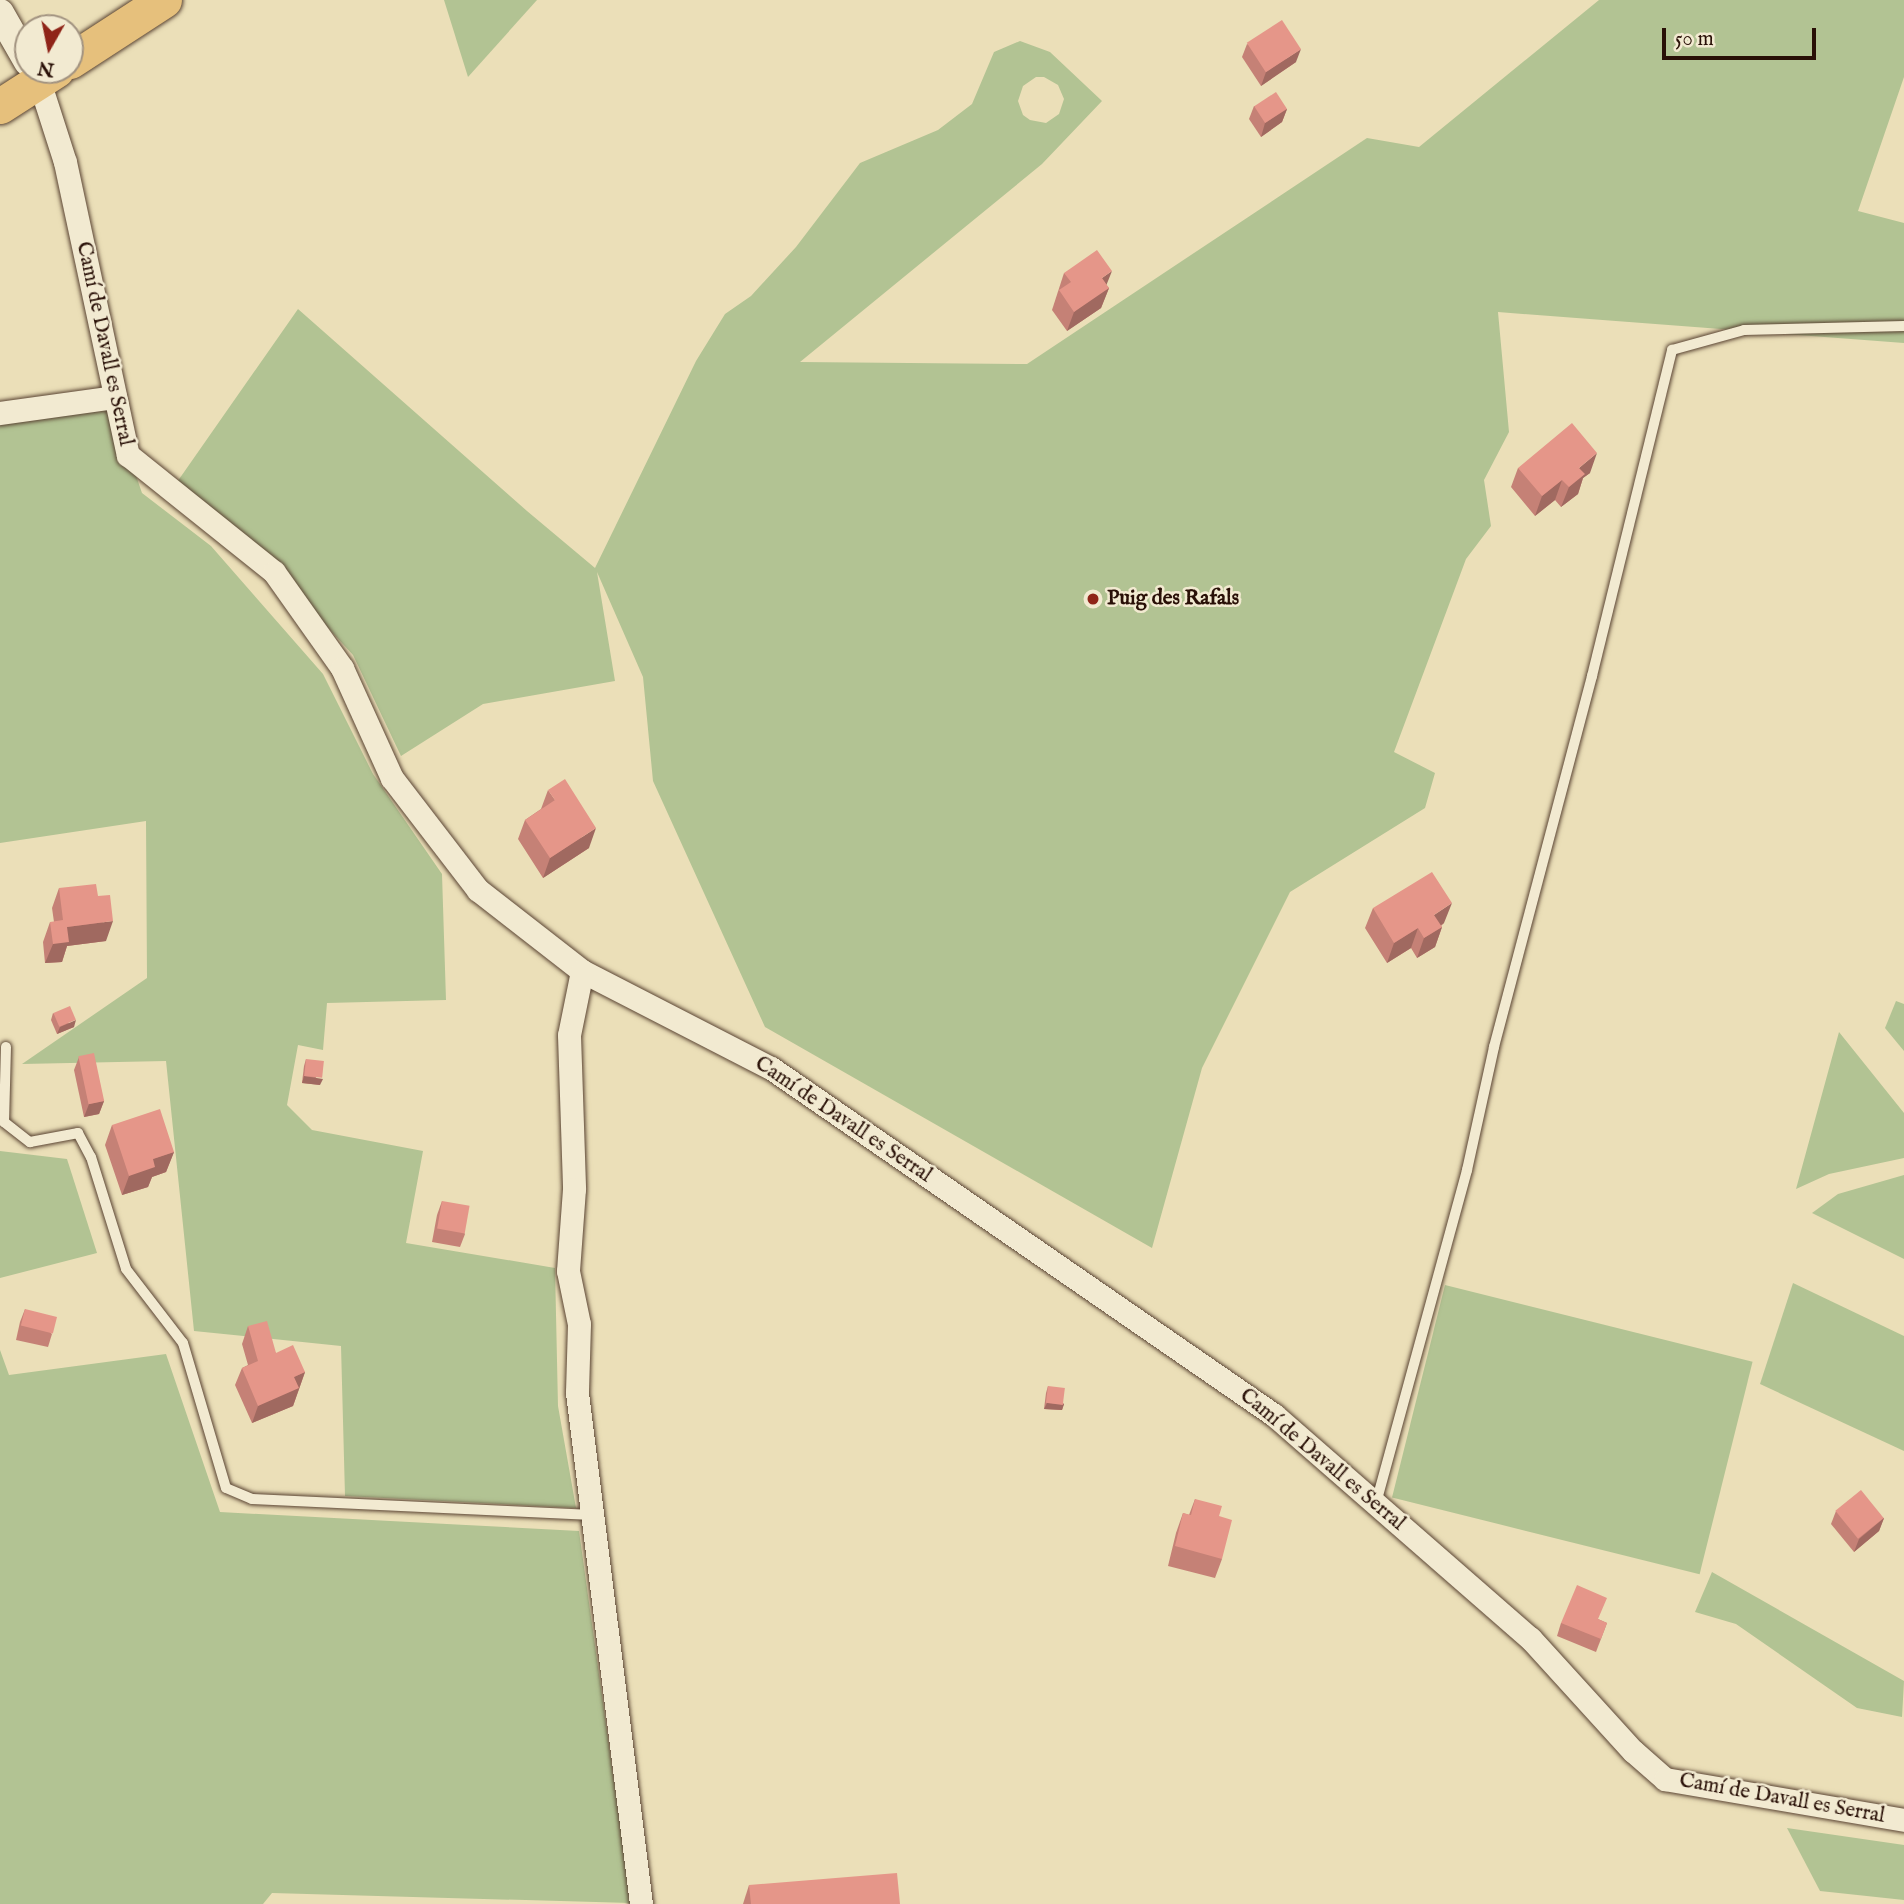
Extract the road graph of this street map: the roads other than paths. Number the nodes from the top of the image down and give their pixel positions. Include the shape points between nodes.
1 (164, 0) edge
2 (0, 13) edge
3 (14, 34) edge
4 (84, 52) edge
5 (25, 84) edge
6 (43, 84) edge
7 (0, 106) edge
8 (1904, 326) edge
9 (115, 397) junction
10 (0, 413) edge
11 (582, 971) junction
12 (6, 1047) dead end
13 (1376, 1504) junction
14 (593, 1515) junction
15 (1904, 1820) edge
16 (641, 1904) edge

1 - 4 main road
2 - 3 street
5 - 7 main road
6 - 9 street, Camí de Davall es Serral via 65,162
8 - 13 lane via 1744,330 1672,350 1463,1183
9 - 10 street
9 - 11 street, Camí de Davall es Serral via 128,455 274,572 342,668 391,778 478,890
11 - 13 street, Camí de Davall es Serral via 771,1068 1274,1415
11 - 14 street via 569,1035 574,1189 568,1271 579,1324 577,1393
12 - 14 lane via 4,1122 30,1142 78,1133 92,1157 126,1269 183,1343 226,1488 253,1499
13 - 15 street, Camí de Davall es Serral via 1530,1638 1633,1751 1665,1779
14 - 16 street

